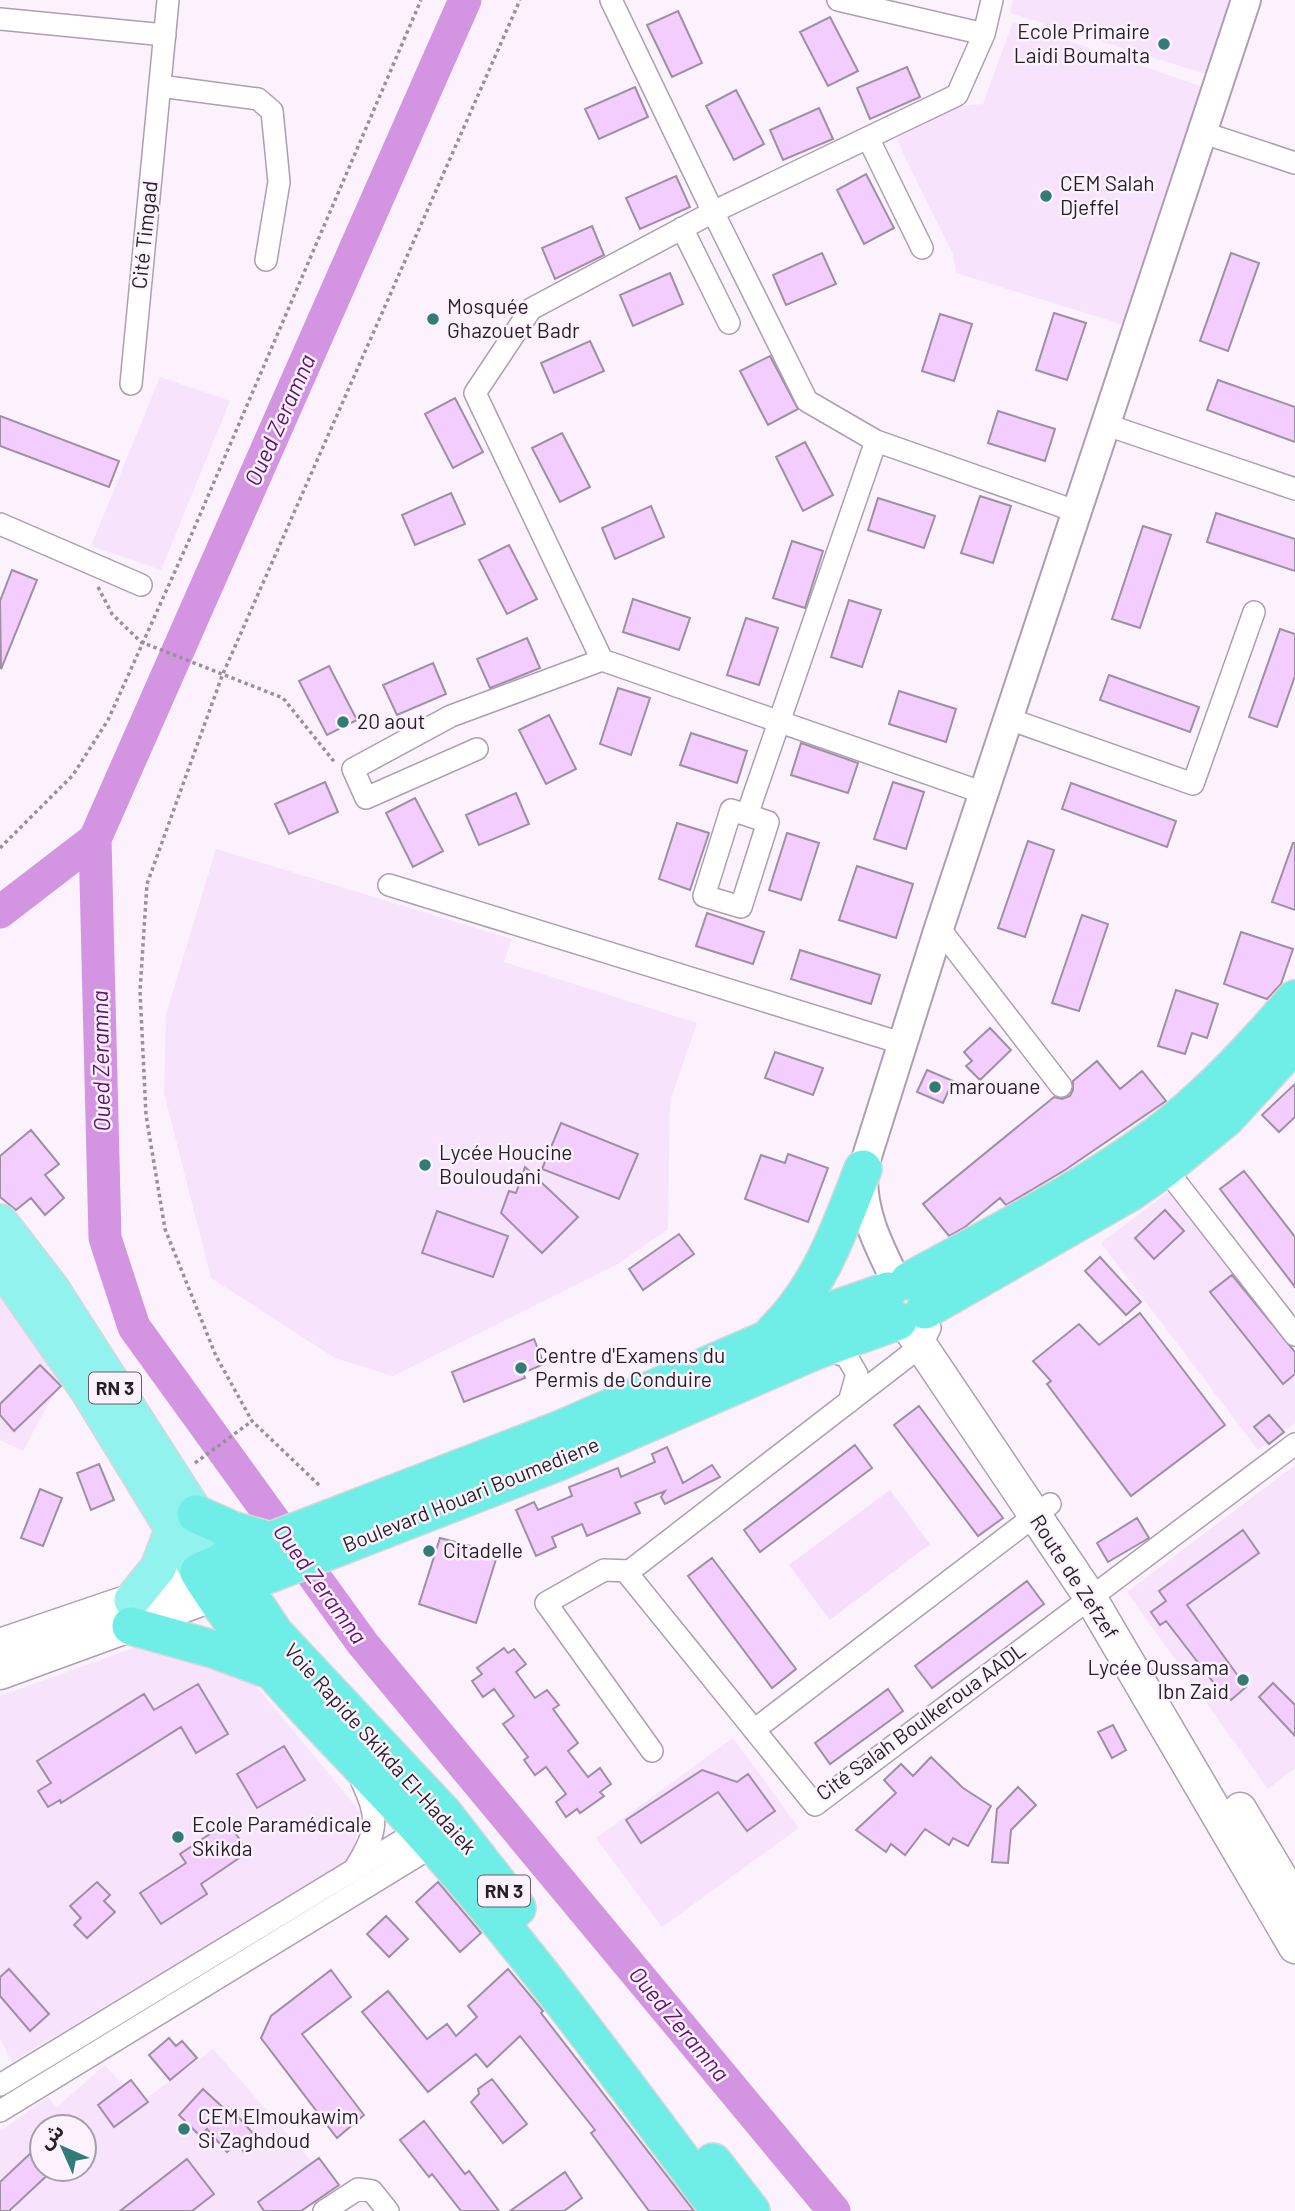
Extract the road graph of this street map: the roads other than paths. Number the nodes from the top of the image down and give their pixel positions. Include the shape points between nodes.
1 (168, 0) edge
2 (611, 0) edge
3 (838, 0) edge
4 (992, 0) edge
5 (1246, 0) edge
6 (0, 19) edge
7 (984, 34) junction
8 (165, 35) junction
9 (160, 86) junction
10 (1204, 133) junction
11 (868, 138) junction
12 (1295, 163) edge
13 (713, 212) junction
14 (682, 228) junction
15 (922, 248) dead end
16 (266, 260) dead end
17 (729, 323) dead end
18 (131, 384) dead end
19 (1107, 425) junction
20 (876, 441) junction
21 (1295, 489) edge
22 (1078, 512) junction
23 (0, 524) edge
24 (141, 585) dead end
25 (1254, 612) dead end
26 (602, 660) junction
27 (1009, 719) junction
28 (778, 720) junction
29 (477, 749) dead end
30 (984, 793) junction
31 (747, 815) dead end
32 (389, 885) dead end
33 (939, 928) junction
34 (1295, 999) edge
35 (901, 1043) junction
36 (1295, 1043) edge
37 (1061, 1086) dead end
38 (1165, 1168) junction
39 (863, 1169) junction
40 (0, 1222) edge
41 (0, 1264) edge
42 (911, 1311) junction
43 (1295, 1335) edge
44 (762, 1342) junction
45 (824, 1348) junction
46 (849, 1402) junction
47 (1295, 1444) edge
48 (1042, 1510) junction
49 (331, 1516) junction
50 (184, 1521) junction
51 (277, 1555) junction
52 (630, 1571) junction
53 (220, 1578) junction
54 (1097, 1592) junction
55 (131, 1613) junction
56 (0, 1645) edge
57 (282, 1661) junction
58 (0, 1673) edge
59 (754, 1730) junction
60 (652, 1751) dead end
61 (348, 1755) junction
62 (439, 1830) junction
63 (353, 1871) junction
64 (1295, 1901) edge
65 (1295, 1947) edge
66 (2, 2078) edge
67 (0, 2111) edge
68 (324, 2211) edge
69 (388, 2211) edge
70 (720, 2211) edge
71 (751, 2211) edge

1 - 8 street, Cité Timgad
2 - 13 street
3 - 7 street
4 - 7 street
5 - 10 street
6 - 8 street
7 - 11 street via 957,95
8 - 9 street, Cité Timgad
9 - 16 street via 258,99 272,111 279,182
9 - 18 street, Cité Timgad
10 - 12 street
10 - 19 street
11 - 13 street
11 - 15 street
13 - 14 street
13 - 20 street via 807,401
14 - 17 street
14 - 26 street via 531,309 475,393
19 - 21 street
19 - 22 street
20 - 22 street
20 - 28 street
22 - 27 street
23 - 24 street
25 - 27 street via 1193,784
26 - 28 street
26 - 29 street via 451,716 353,769 366,798
27 - 30 street
28 - 30 street
28 - 31 street
30 - 33 street
32 - 35 street
33 - 35 street
33 - 37 street
34 - 42 highway, Boulevard Houari Boumediene via 1173,1123
35 - 39 street
36 - 38 highway, Boulevard Houari Boumediene via 1226,1118
38 - 42 highway, Boulevard Houari Boumediene via 1129,1194
38 - 43 street
39 - 42 street via 867,1219
39 - 44 highway via 822,1268 800,1303
40 - 50 main road, RN 3 via 51,1288
41 - 50 main road, RN 3
42 - 44 highway, Boulevard Houari Boumediene via 839,1308
42 - 45 highway, Boulevard Houari Boumediene
42 - 46 street
42 - 48 main road, Route de Zefzef
44 - 49 highway, Boulevard Houari Boumediene via 559,1430
45 - 46 street via 847,1357 857,1374
45 - 49 highway, Boulevard Houari Boumediene via 563,1460
46 - 52 street
47 - 54 street
48 - 54 main road, Route de Zefzef
48 - 59 street
49 - 51 highway, Boulevard Houari Boumediene
50 - 51 highway via 232,1530
50 - 53 main road, RN 3
50 - 55 main road
51 - 53 highway, Boulevard Houari Boumediene
51 - 57 highway
52 - 59 street, Cité Salah Boulkeroua AADL via 627,1573
52 - 60 street via 604,1570 546,1603
53 - 55 main road, Boulevard Houari Boumediene
53 - 57 highway, Voie Rapide Skikda El-Hadaiek / RN 3
54 - 59 street, Cité Salah Boulkeroua AADL via 815,1805
54 - 64 main road, Route de Zefzef
54 - 65 main road, Route de Zefzef
55 - 56 main road, Boulevard Houari Boumediene
55 - 57 highway via 216,1650
55 - 58 main road, Boulevard Houari Boumediene
57 - 61 highway, Voie Rapide Skikda El-Hadaiek / RN 3
57 - 62 highway, Voie Rapide Skikda El-Hadaiek / RN 3
61 - 62 highway, Voie Rapide Skikda El-Hadaiek / RN 3
61 - 63 street via 374,1807 375,1828
62 - 63 street
62 - 67 street
62 - 70 highway, Voie Rapide Skikda El-Hadaiek / RN 3
62 - 71 highway, Voie Rapide Skikda El-Hadaiek / RN 3
63 - 66 street
68 - 69 street via 358,2189 372,2191

